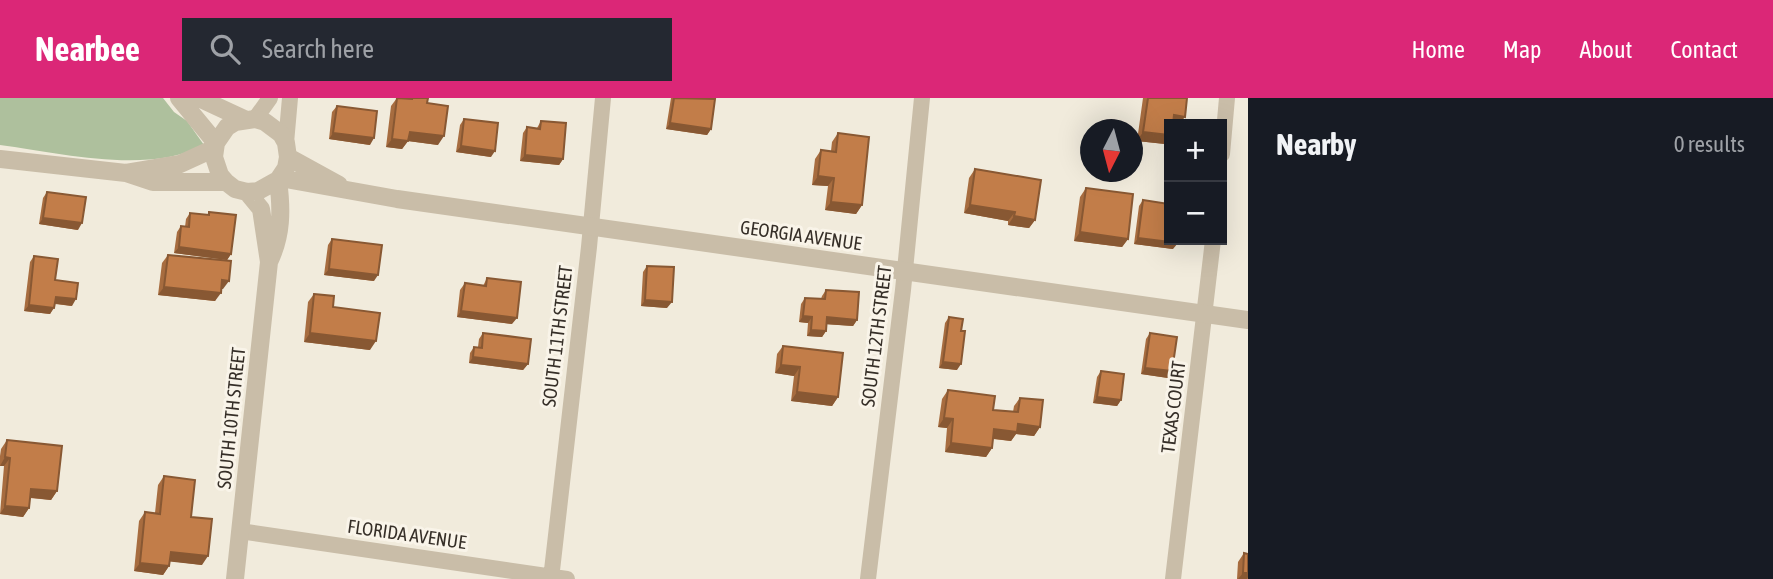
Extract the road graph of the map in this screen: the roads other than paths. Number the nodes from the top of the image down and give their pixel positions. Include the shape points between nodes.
1 (179, 98) edge
2 (199, 98) edge
3 (270, 98) edge
4 (290, 98) edge
5 (603, 98) edge
6 (922, 98) edge
7 (1227, 98) edge
8 (249, 119) junction
9 (1225, 119) edge
10 (216, 145) junction
11 (287, 150) junction
12 (0, 159) edge
13 (126, 173) junction
14 (279, 179) junction
15 (226, 182) junction
16 (348, 190) junction
17 (247, 192) junction
18 (590, 228) junction
19 (1213, 245) edge
20 (270, 262) junction
21 (905, 271) junction
22 (1206, 314) junction
23 (1248, 320) edge
24 (240, 531) junction
25 (556, 578) edge
26 (235, 579) edge
27 (868, 579) edge
28 (1173, 579) edge

1 - 10 street
2 - 8 street
3 - 8 street
4 - 11 street
5 - 18 street, SOUTH 11TH STREET
6 - 21 street, SOUTH 12TH STREET
7 - 9 street
8 - 10 street via 227,127
8 - 11 street via 274,127
10 - 13 street via 180,164
10 - 15 street via 216,166
11 - 14 street
11 - 16 street, GEORGIA AVENUE
12 - 13 street
13 - 15 street via 153,182
14 - 16 street, GEORGIA AVENUE
14 - 17 street via 269,187
14 - 20 street, SOUTH 10TH STREET via 281,220
15 - 17 street
16 - 18 street, GEORGIA AVENUE
17 - 20 street, SOUTH 10TH STREET via 261,209
18 - 21 street, GEORGIA AVENUE
18 - 25 street, SOUTH 11TH STREET
19 - 22 street, TEXAS COURT
20 - 24 street, SOUTH 10TH STREET
21 - 22 street, GEORGIA AVENUE
21 - 27 street, SOUTH 12TH STREET
22 - 23 street, GEORGIA AVENUE
22 - 28 street, TEXAS COURT
24 - 25 street, FLORIDA AVENUE
24 - 26 street, SOUTH 10TH STREET

